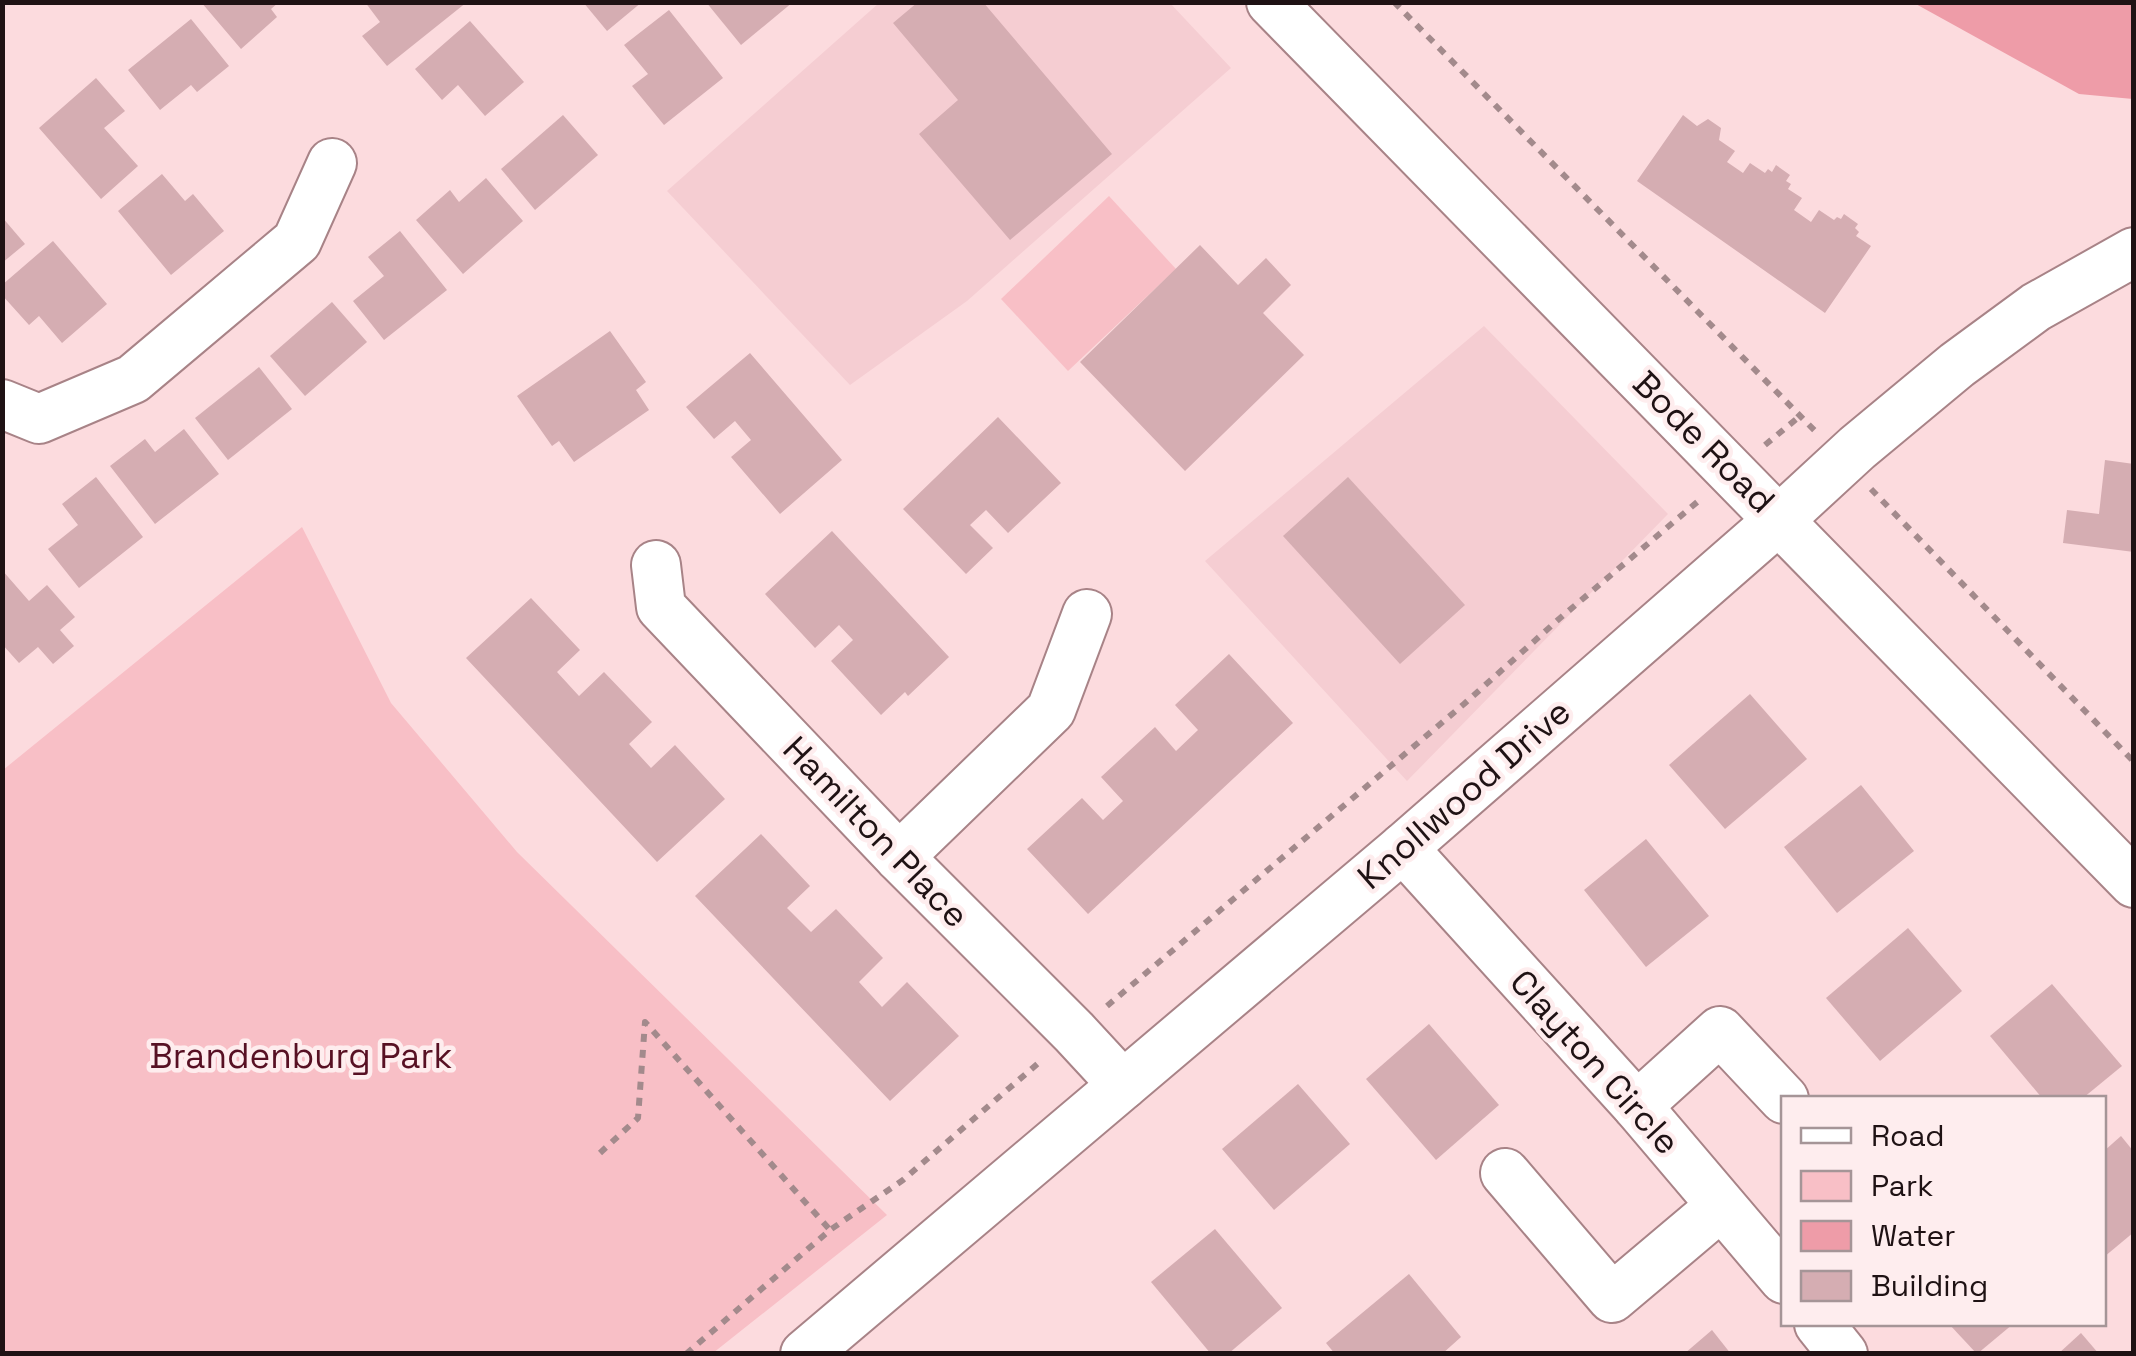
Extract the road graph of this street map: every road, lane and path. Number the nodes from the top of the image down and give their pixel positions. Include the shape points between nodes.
1 (1272, 2) edge
2 (1394, 2) edge
3 (332, 163) dead end
4 (2134, 252) edge
5 (2, 404) edge
6 (1785, 429) dead end
7 (1876, 494) dead end
8 (1688, 510) dead end
9 (1780, 520) junction
10 (656, 564) dead end
11 (1087, 614) dead end
12 (2134, 762) edge
13 (1404, 848) junction
14 (899, 858) junction
15 (2134, 883) edge
16 (1074, 1032) junction
17 (1123, 1085) junction
18 (1781, 1096) edge
19 (1637, 1106) junction
20 (600, 1153) dead end
21 (1505, 1173) dead end
22 (1721, 1206) junction
23 (830, 1230) junction
24 (1781, 1272) edge
25 (1821, 1326) edge
26 (686, 1354) edge
27 (806, 1354) edge
28 (1843, 1354) edge

1 - 9 street, Bode Road
2 - 6 path via 1803,419
3 - 5 street via 296,241 133,380 39,419
4 - 9 street, Knollwood Drive via 2036,306 1957,365
7 - 12 path
8 - 16 path
9 - 13 street, Knollwood Drive
9 - 15 street, Bode Road
10 - 14 street, Hamilton Place via 661,607
11 - 14 street via 1051,710
13 - 17 street, Knollwood Drive
13 - 19 street, Clayton Circle
14 - 16 street, Hamilton Place
16 - 17 street, Hamilton Place
16 - 23 path via 903,1180
17 - 27 street, Knollwood Drive
18 - 19 street via 1720,1031
19 - 22 street, Clayton Circle
20 - 23 path via 638,1118 645,1022
21 - 22 street via 1612,1298
22 - 24 street, Clayton Circle
23 - 26 path
25 - 28 street

